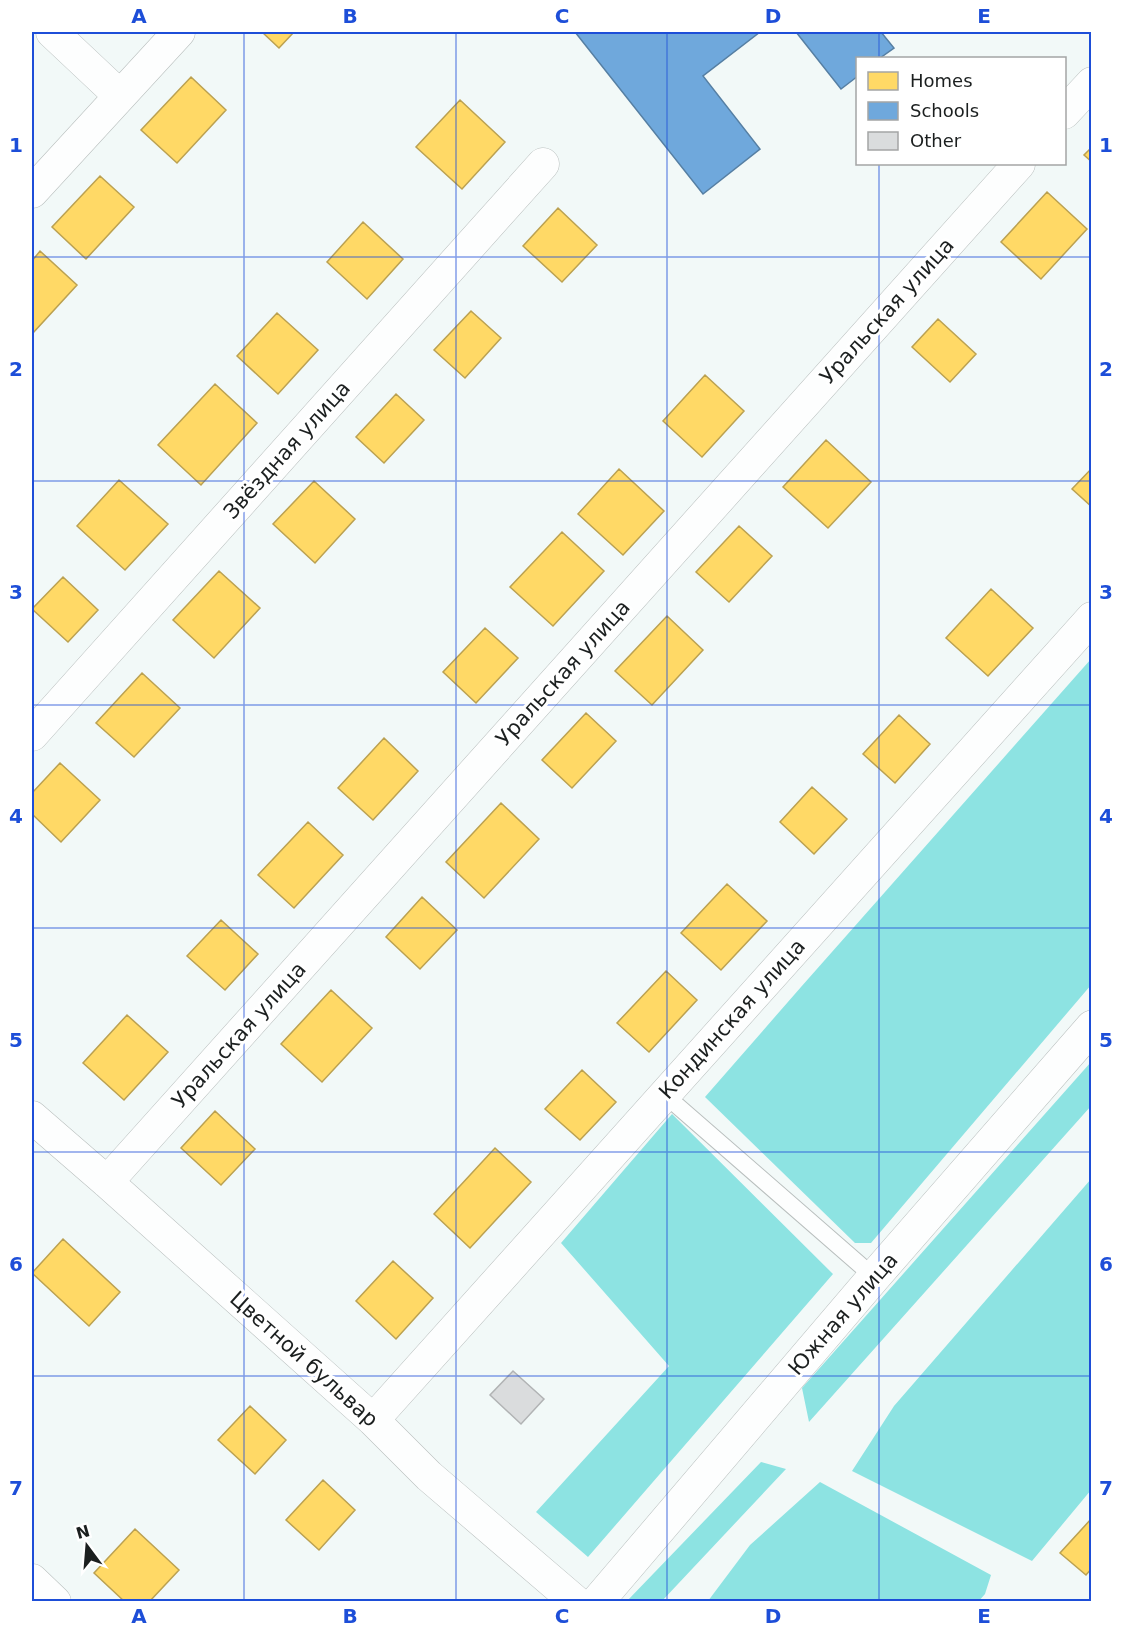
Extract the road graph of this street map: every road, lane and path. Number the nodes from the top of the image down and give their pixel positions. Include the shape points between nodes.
1 (52, 32) edge
2 (179, 32) edge
3 (1092, 82) edge
4 (120, 95) junction
5 (1066, 112) edge
6 (543, 164) dead end
7 (1018, 165) edge
8 (32, 192) edge
9 (1092, 618) edge
10 (32, 735) edge
11 (1092, 1028) edge
12 (665, 1095) junction
13 (32, 1117) edge
14 (107, 1182) junction
15 (874, 1277) junction
16 (373, 1420) junction
17 (32, 1580) edge
18 (55, 1602) edge
19 (576, 1602) edge
20 (597, 1602) edge

1 - 4 street
2 - 4 street
3 - 5 street
4 - 8 street
6 - 10 street, Звёздная улица
7 - 14 street, Уральская улица
9 - 12 street, Кондинская улица
11 - 15 street, Южная улица
12 - 15 lane
12 - 16 street, Кондинская улица
13 - 14 street, Цветной бульвар
14 - 16 street, Цветной бульвар
15 - 20 street, Южная улица
16 - 19 street, Цветной бульвар via 429,1476
17 - 18 street

